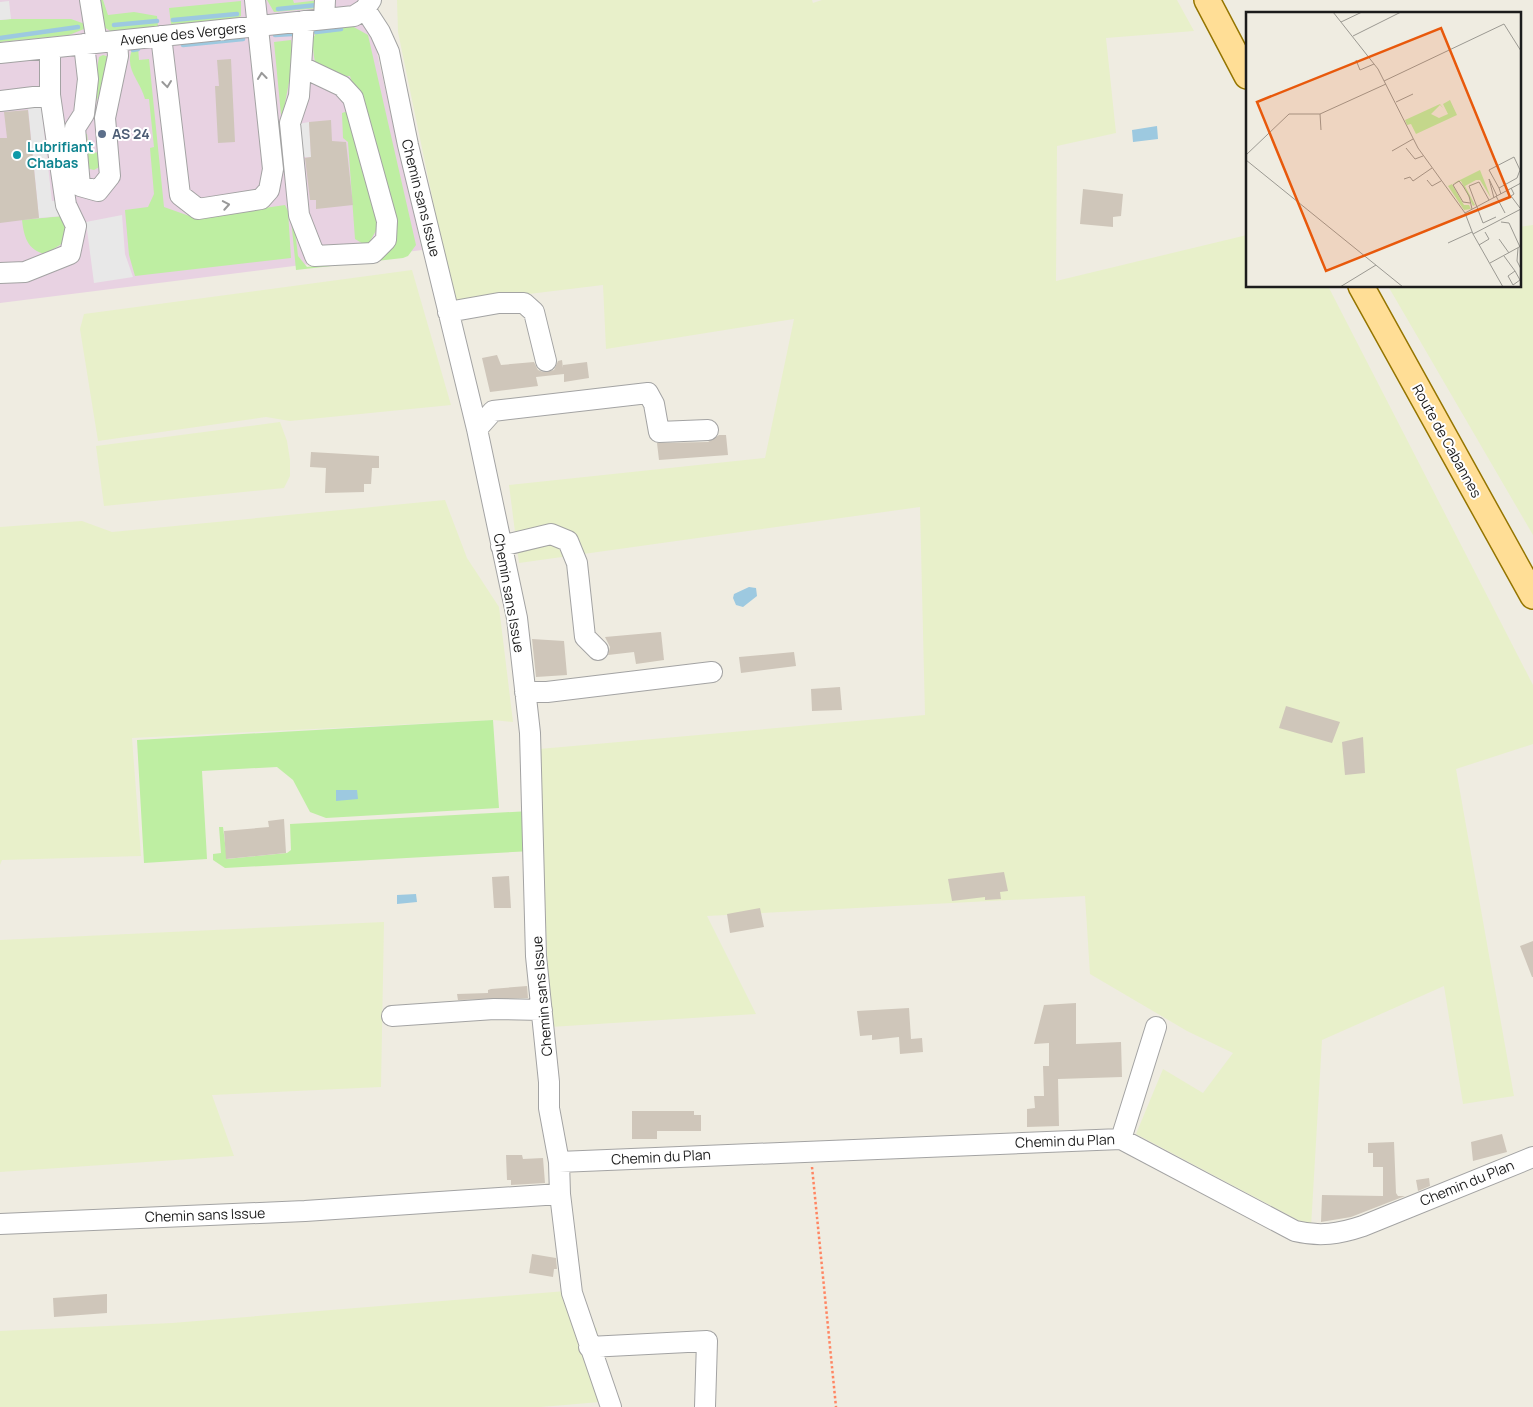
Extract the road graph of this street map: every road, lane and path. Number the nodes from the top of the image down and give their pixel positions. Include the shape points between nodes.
1 (90, 0) edge
2 (255, 0) edge
3 (1207, 0) edge
4 (368, 5) edge
5 (324, 10) edge
6 (304, 21) junction
7 (257, 26) junction
8 (161, 36) junction
9 (99, 42) junction
10 (50, 48) junction
11 (0, 53) edge
12 (302, 67) junction
13 (1246, 74) edge
14 (50, 94) junction
15 (0, 101) edge
16 (0, 273) edge
17 (1362, 288) edge
18 (448, 312) junction
19 (546, 361) dead end
20 (477, 429) junction
21 (708, 430) dead end
22 (502, 546) junction
23 (1533, 596) edge
24 (598, 650) dead end
25 (712, 672) dead end
26 (525, 692) junction
27 (542, 1010) junction
28 (392, 1016) dead end
29 (1156, 1027) dead end
30 (1121, 1139) junction
31 (810, 1152) junction
32 (1533, 1156) edge
33 (559, 1162) junction
34 (560, 1194) junction
35 (0, 1224) edge
36 (589, 1347) junction
37 (611, 1407) edge
38 (705, 1407) edge
39 (836, 1407) edge

1 - 9 street
2 - 7 street
3 - 13 main road
4 - 5 street, Avenue des Vergers via 354,16
4 - 18 street, Chemin sans Issue via 389,52
5 - 6 street, Avenue des Vergers
6 - 7 street, Avenue des Vergers
6 - 12 street
7 - 8 street, Avenue des Vergers
8 -> 7 street via 180,195 198,210 261,199 269,190 273,169
8 - 9 street, Avenue des Vergers
9 - 9 street via 88,79 84,114 75,128 80,186 98,191 110,176 106,118 118,56
9 - 10 street, Avenue des Vergers
10 - 11 street, Avenue des Vergers
10 - 14 street
12 - 12 street via 299,96 290,123 300,215 315,256 373,253 386,240 387,221 353,98 342,86
14 - 15 street
14 - 16 street via 66,205 76,226 70,254 24,272
17 - 23 main road, Route de Cabannes
18 - 19 street via 499,303 524,303 534,312
18 - 20 street, Chemin sans Issue
20 - 21 street via 493,412 648,393 654,404 659,432
20 - 22 street, Chemin sans Issue
22 - 24 street via 551,534 568,541 577,563 585,637
22 - 26 street, Chemin sans Issue via 517,618
25 - 26 street
26 - 27 street, Chemin sans Issue via 530,733 536,956
27 - 28 street via 494,1009
27 - 33 street, Chemin sans Issue via 549,1108
29 - 30 street
30 - 31 street, Chemin du Plan
30 - 32 street, Chemin du Plan via 1295,1231 1314,1236 1340,1234 1363,1226
31 - 33 street, Chemin du Plan
31 - 39 path
33 - 34 street, Chemin sans Issue
34 - 35 street, Chemin sans Issue via 305,1211
34 - 36 street, Chemin sans Issue via 572,1293
36 - 37 street, Chemin sans Issue
36 - 38 street via 707,1341

